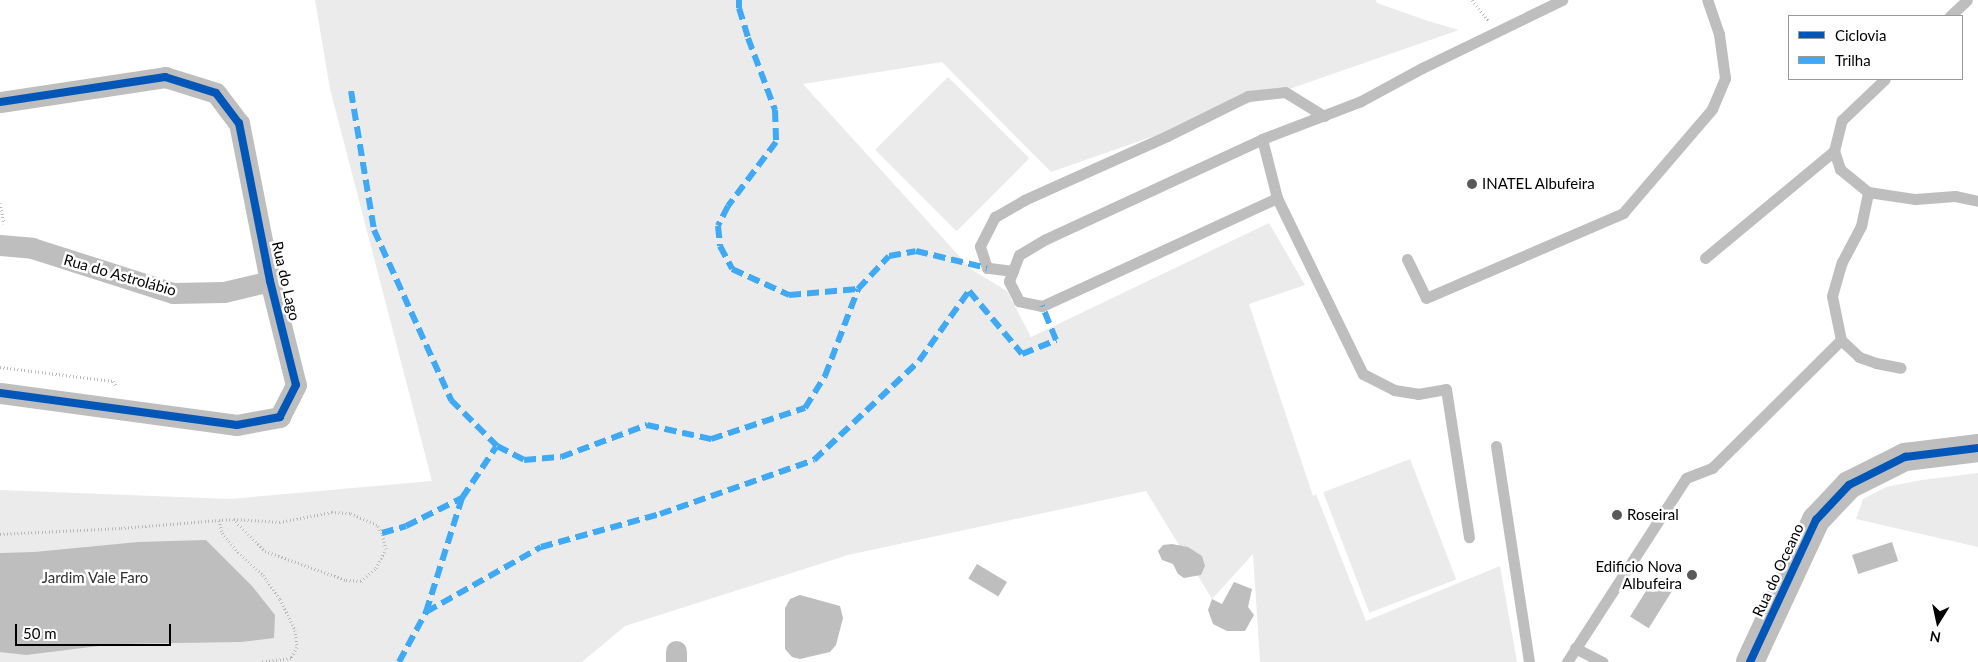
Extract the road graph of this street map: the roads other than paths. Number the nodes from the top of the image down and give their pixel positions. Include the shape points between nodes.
1 (1562, 0) edge
2 (1707, 0) edge
3 (1967, 0) edge
4 (1951, 15) edge
5 (1884, 80) edge
6 (0, 102) edge
7 (1324, 116) junction
8 (1262, 140) junction
9 (1834, 151) junction
10 (1868, 192) junction
11 (1277, 198) junction
12 (1978, 201) edge
13 (0, 245) edge
14 (1705, 258) dead end
15 (1407, 259) dead end
16 (1013, 270) junction
17 (270, 281) junction
18 (1841, 340) junction
19 (1901, 368) dead end
20 (0, 393) edge
21 (1496, 446) dead end
22 (1978, 448) edge
23 (1469, 537) dead end
24 (1575, 648) junction
25 (1529, 662) edge
26 (1567, 662) edge
27 (1603, 662) edge
28 (1750, 662) edge

1 - 7 lane via 1361,101
2 - 15 lane via 1719,34 1725,78 1712,109 1623,213 1426,298
3 - 4 lane
5 - 9 lane via 1842,120
6 - 17 street, Rua do Lago via 165,77 216,93 239,123
7 - 8 lane
7 - 16 lane via 1285,92 1248,96 1024,200 995,217 980,246 987,268
8 - 11 lane
8 - 16 lane via 1046,239 1019,255
9 - 10 lane via 1840,169
9 - 14 lane
10 - 12 lane via 1915,199 1955,196
10 - 18 lane via 1861,226 1842,262 1832,296
11 - 16 lane via 1042,306 1019,301 1009,281
11 - 23 lane via 1363,374 1394,390 1418,394 1446,389
13 - 17 street, Rua do Astrolábio via 32,248 173,293 224,292
17 - 20 street, Rua do Lago via 296,385 280,418 237,425
18 - 19 lane via 1859,357
18 - 24 lane via 1712,468 1686,478
21 - 25 lane
22 - 28 street, Rua do Oceano via 1905,457 1849,485 1816,520
24 - 26 lane
24 - 27 lane

